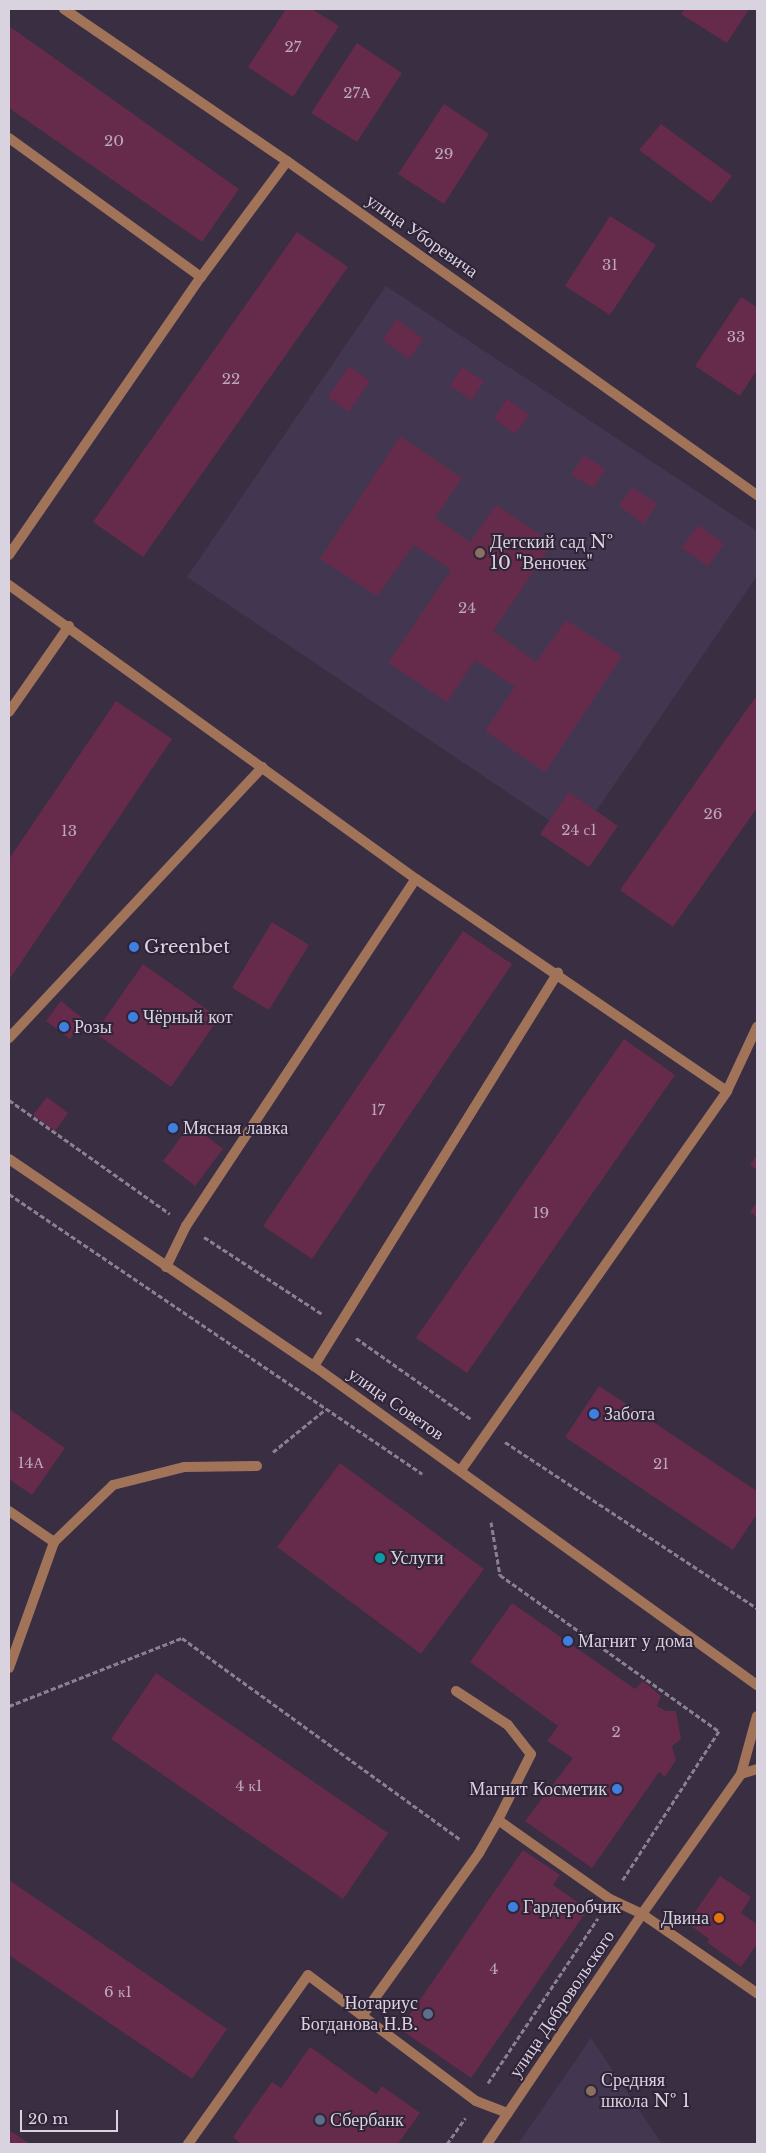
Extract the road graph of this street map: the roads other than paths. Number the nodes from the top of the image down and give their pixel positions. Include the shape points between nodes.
1 (64, 9) edge
2 (9, 138) edge
3 (287, 161) junction
4 (202, 277) junction
5 (757, 495) edge
6 (9, 555) edge
7 (9, 585) edge
8 (69, 626) junction
9 (9, 712) edge
10 (263, 767) junction
11 (416, 879) junction
12 (558, 974) junction
13 (757, 1026) edge
14 (9, 1038) edge
15 (727, 1091) junction
16 (9, 1159) edge
17 (166, 1267) junction
18 (314, 1366) junction
19 (257, 1466) road end
20 (461, 1470) junction
21 (9, 1511) edge
22 (54, 1542) junction
23 (9, 1668) edge
24 (757, 1685) edge
25 (456, 1690) dead end
26 (757, 1716) edge
27 (757, 1769) edge
28 (742, 1774) junction
29 (498, 1820) junction
30 (642, 1914) junction
31 (757, 1993) edge
32 (362, 2016) junction
33 (508, 2113) junction
34 (188, 2144) edge
35 (487, 2144) edge

1 - 3 street, улица Уборевича
2 - 4 street
3 - 4 street
3 - 5 street, улица Уборевича
4 - 6 street
7 - 8 street
8 - 9 street
8 - 10 street
10 - 11 street
10 - 14 street
11 - 12 street
11 - 17 street via 186,1226
12 - 15 street
12 - 18 street
13 - 15 street
15 - 20 street
16 - 17 street, улица Советов
17 - 18 street, улица Советов
18 - 20 street, улица Советов
19 - 22 street via 184,1467 113,1485
20 - 24 street, улица Советов
21 - 22 street
22 - 23 street
25 - 29 street via 508,1725 531,1754
26 - 28 street
27 - 28 street
28 - 30 street, улица Добровольского
29 - 30 street via 610,1899
29 - 32 street via 479,1853
30 - 31 street
30 - 33 street, улица Добровольского
32 - 33 street via 476,2101
32 - 34 street via 308,1976
33 - 35 street, улица Добровольского

